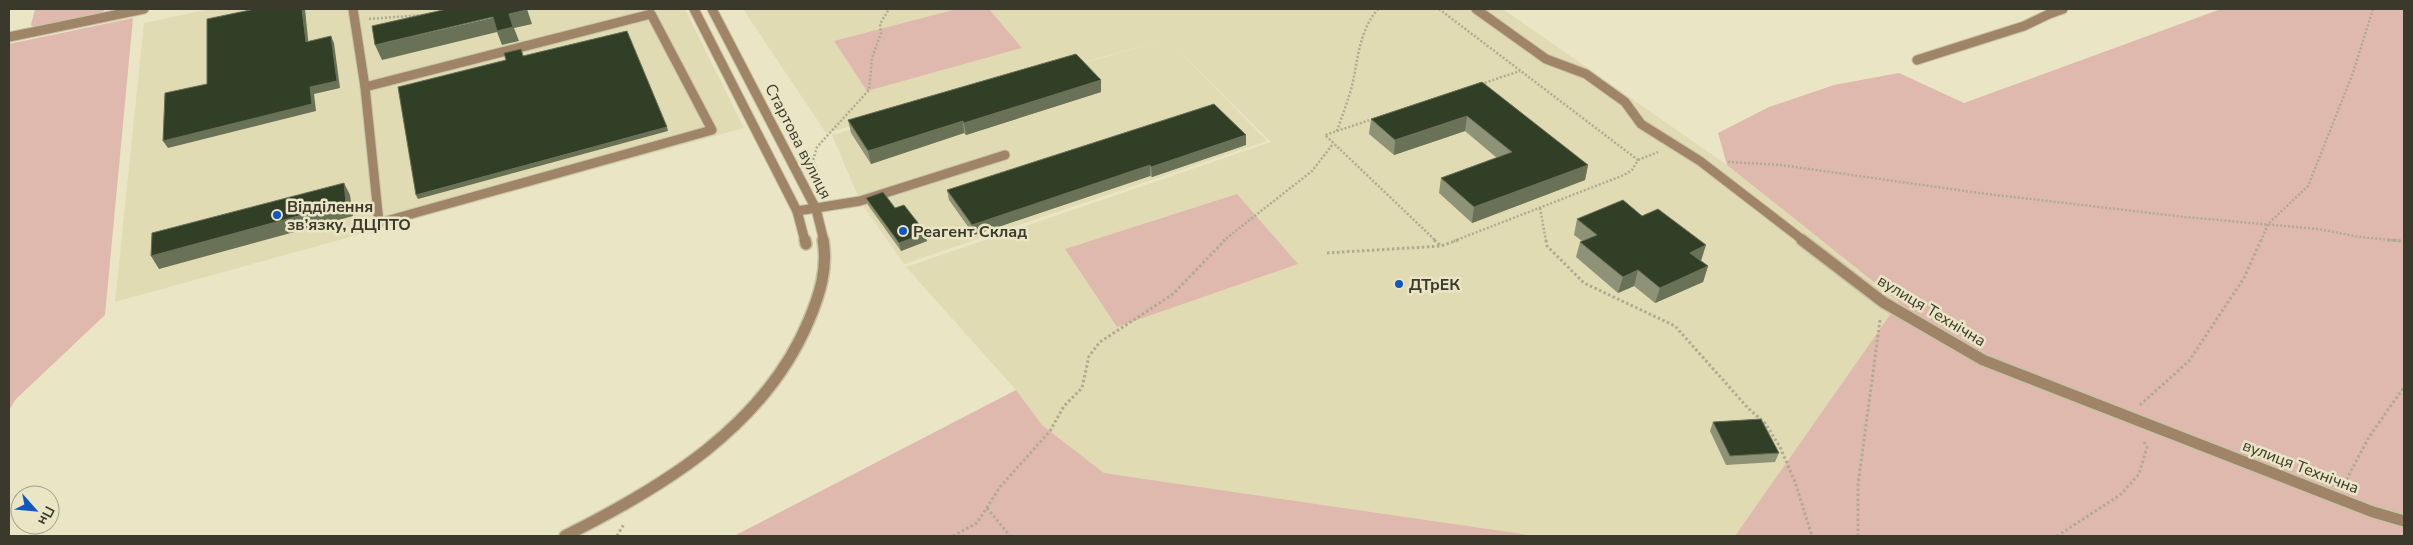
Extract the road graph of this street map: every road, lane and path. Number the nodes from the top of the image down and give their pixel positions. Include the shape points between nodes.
1 (144, 9) edge
2 (353, 9) edge
3 (694, 9) edge
4 (712, 9) edge
5 (889, 9) edge
6 (1378, 9) edge
7 (1439, 9) edge
8 (1476, 9) edge
9 (2037, 9) edge
10 (2063, 9) edge
11 (2374, 9) edge
12 (2048, 14) junction
13 (428, 15) edge
14 (354, 20) junction
15 (9, 36) edge
16 (1917, 60) dead end
17 (1520, 71) junction
18 (1474, 86) edge
19 (365, 87) junction
20 (1374, 119) edge
21 (1337, 131) junction
22 (1333, 144) junction
23 (1005, 155) dead end
24 (1700, 161) junction
25 (831, 205) junction
26 (816, 208) junction
27 (1540, 208) junction
28 (796, 211) junction
29 (2268, 224) junction
30 (2404, 241) edge
31 (806, 244) dead end
32 (1441, 246) junction
33 (1327, 253) dead end
34 (1883, 302) junction
35 (2404, 387) edge
36 (2127, 416) junction
37 (2142, 440) dead end
38 (2337, 498) junction
39 (987, 508) junction
40 (2404, 521) edge
41 (565, 536) edge
42 (953, 536) edge
43 (1010, 536) edge
44 (1812, 536) edge
45 (1858, 536) edge
46 (2057, 536) edge

1 - 15 street
2 - 14 street
3 - 28 street, Стартова вулиця
4 - 26 street, Стартова вулиця
5 - 25 path via 880,24 869,90 817,146 813,160
6 - 21 path via 1369,20
7 - 17 path
8 - 24 street, вулиця Технічна via 1546,59 1586,74 1625,102 1641,124
9 - 12 street
10 - 12 street
11 - 29 path via 2353,73 2308,186
12 - 16 street via 2024,26
13 - 14 path
14 - 19 street
17 - 18 path
17 - 27 path via 1638,160 1624,175
19 - 19 street via 379,223 712,130 652,14
20 - 21 path
21 - 22 path via 1324,135
22 - 32 path
22 - 39 path via 1312,171 1226,238 1173,294 1100,342 1089,356 1082,388 1064,406 1050,431 1000,487
23 - 25 street via 860,200
24 - 29 path via 1781,165 1978,193
24 - 34 street, вулиця Технічна
25 - 26 street
26 - 28 street
26 - 41 street, Стартова вулиця via 825,243 823,280 810,323 783,373 746,416 693,460 638,498
27 - 32 path
27 - 44 path via 1547,246 1584,282 1675,326 1765,423 1796,482
28 - 31 street, Стартова вулиця
29 - 30 path
29 - 36 path via 2244,278 2189,361
32 - 33 path
34 - 36 street, вулиця Технічна via 1983,360
34 - 45 path via 1858,485
35 - 38 path via 2368,437
36 - 38 street, вулиця Технічна
37 - 46 path via 2147,447 2139,474 2120,495
38 - 40 street, вулиця Технічна
39 - 42 path via 977,523
39 - 43 path

